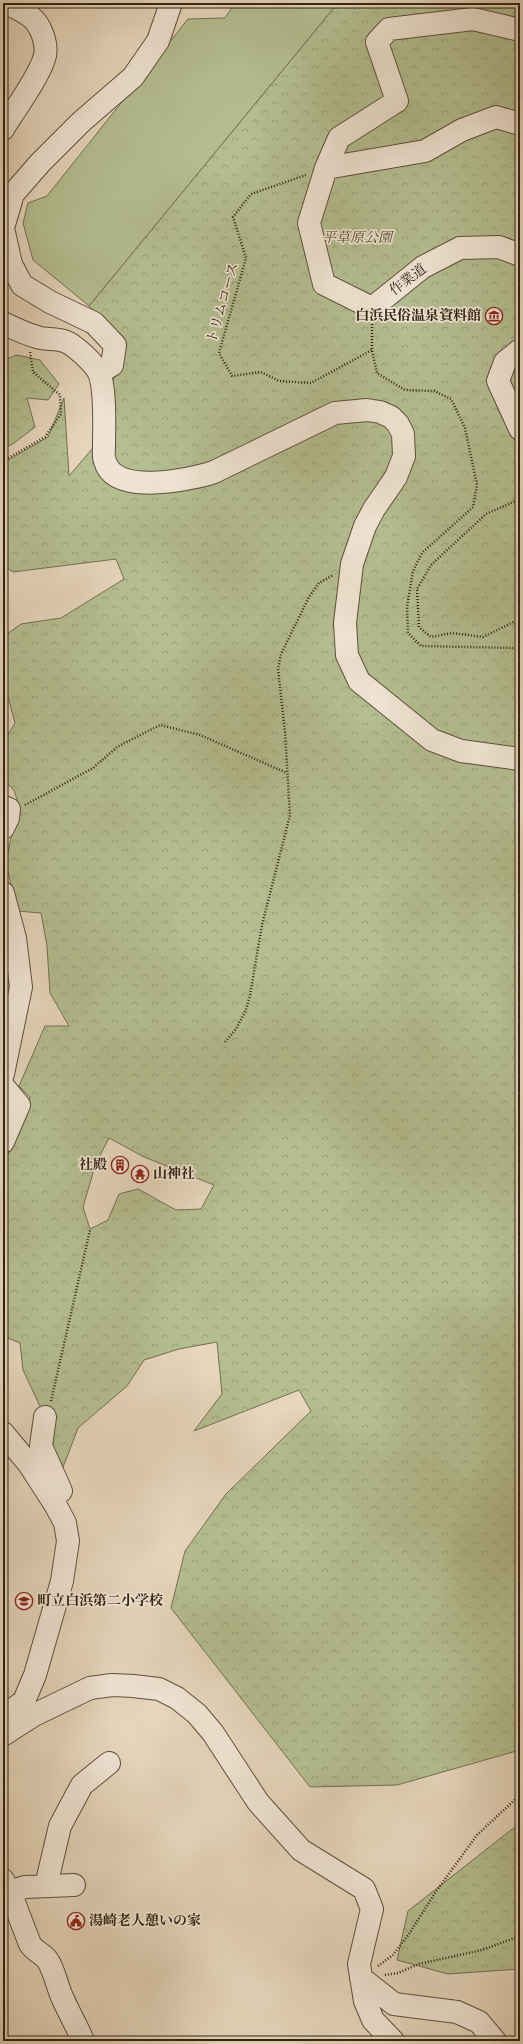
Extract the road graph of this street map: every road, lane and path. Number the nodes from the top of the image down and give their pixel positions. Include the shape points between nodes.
1 (171, 3) edge
2 (3, 5) edge
3 (520, 30) edge
4 (520, 124) edge
5 (3, 129) edge
6 (326, 168) junction
7 (520, 256) edge
8 (372, 308) junction
9 (3, 323) edge
10 (37, 338) junction
11 (372, 350) junction
12 (520, 350) edge
13 (99, 373) junction
14 (520, 429) edge
15 (3, 461) edge
16 (520, 499) edge
17 (352, 564) junction
18 (520, 619) edge
19 (520, 645) edge
20 (520, 759) edge
21 (287, 773) junction
22 (40, 797) dead end
23 (3, 807) edge
24 (3, 828) edge
25 (3, 893) edge
26 (225, 1042) dead end
27 (3, 1074) edge
28 (3, 1086) edge
29 (3, 1142) edge
30 (90, 1230) dead end
31 (52, 1397) dead end
32 (45, 1417) dead end
33 (3, 1433) edge
34 (61, 1532) junction
35 (3, 1717) edge
36 (3, 1736) edge
37 (109, 1763) dead end
38 (520, 1795) edge
39 (53, 1885) junction
40 (74, 1885) dead end
41 (6, 1886) edge
42 (520, 1936) edge
43 (361, 1978) junction
44 (83, 2041) edge
45 (393, 2041) edge
46 (495, 2041) edge

1 - 13 street via 158,41 134,77 81,122 12,194 3,228 11,264 22,285 94,323 115,345 112,365
2 - 5 street via 7,4 23,12 36,22 44,39 45,58
3 - 6 street via 473,19 389,29 377,42 397,101 339,138
4 - 6 street via 496,117 462,130 425,151
6 - 8 street via 309,223 324,284
6 - 11 path, トリムコース via 251,194 233,218 246,258 219,353 232,376 261,372 279,381 311,383
7 - 8 street, 作業道 via 500,247 460,248 423,267
8 - 11 path
9 - 10 street
10 - 13 street via 64,341 80,352
10 - 15 path via 30,351 33,372 60,395 61,414 45,437
11 - 19 path via 377,373 404,390 434,391 451,399 465,428 476,485 473,507 422,553 413,571 407,607 408,633 421,646 515,648
12 - 14 street via 505,362 498,381
13 - 17 street via 103,391 105,462 114,474 129,481 152,483 194,479 214,472 335,413 367,410 391,417 403,434 404,456 401,467 365,526
16 - 18 path via 486,514 430,565 417,589 419,627 431,637 452,633 482,637
17 - 20 street via 348,585 346,640 347,655 359,681 432,740 461,751
17 - 21 path via 319,583 309,597 281,654 278,669
21 - 22 path via 200,734 160,725 117,747 93,768
21 - 26 path via 290,815 262,925 250,995 246,1010 236,1029
23 - 24 street via 9,809
25 - 27 street via 15,938 21,986
28 - 29 street via 19,1105
30 - 31 path
32 - 34 street via 41,1446 76,1522 74,1527
33 - 34 street via 29,1464 65,1522
34 - 35 street via 68,1540 62,1581 35,1675 24,1701
36 - 43 street via 34,1715 90,1688 133,1686 158,1689 177,1698 197,1714 213,1733 258,1802 300,1850 364,1889 372,1909 359,1964
37 - 39 street via 82,1785 63,1821 48,1878
38 - 43 path via 477,1835 393,1955
39 - 40 street
39 - 41 street
41 - 44 street via 30,1944 51,1966 63,2000
42 - 43 path via 482,1950 419,1964 398,1973
43 - 45 street via 365,2001 373,2020
43 - 46 street via 394,2004 457,2012 479,2022

